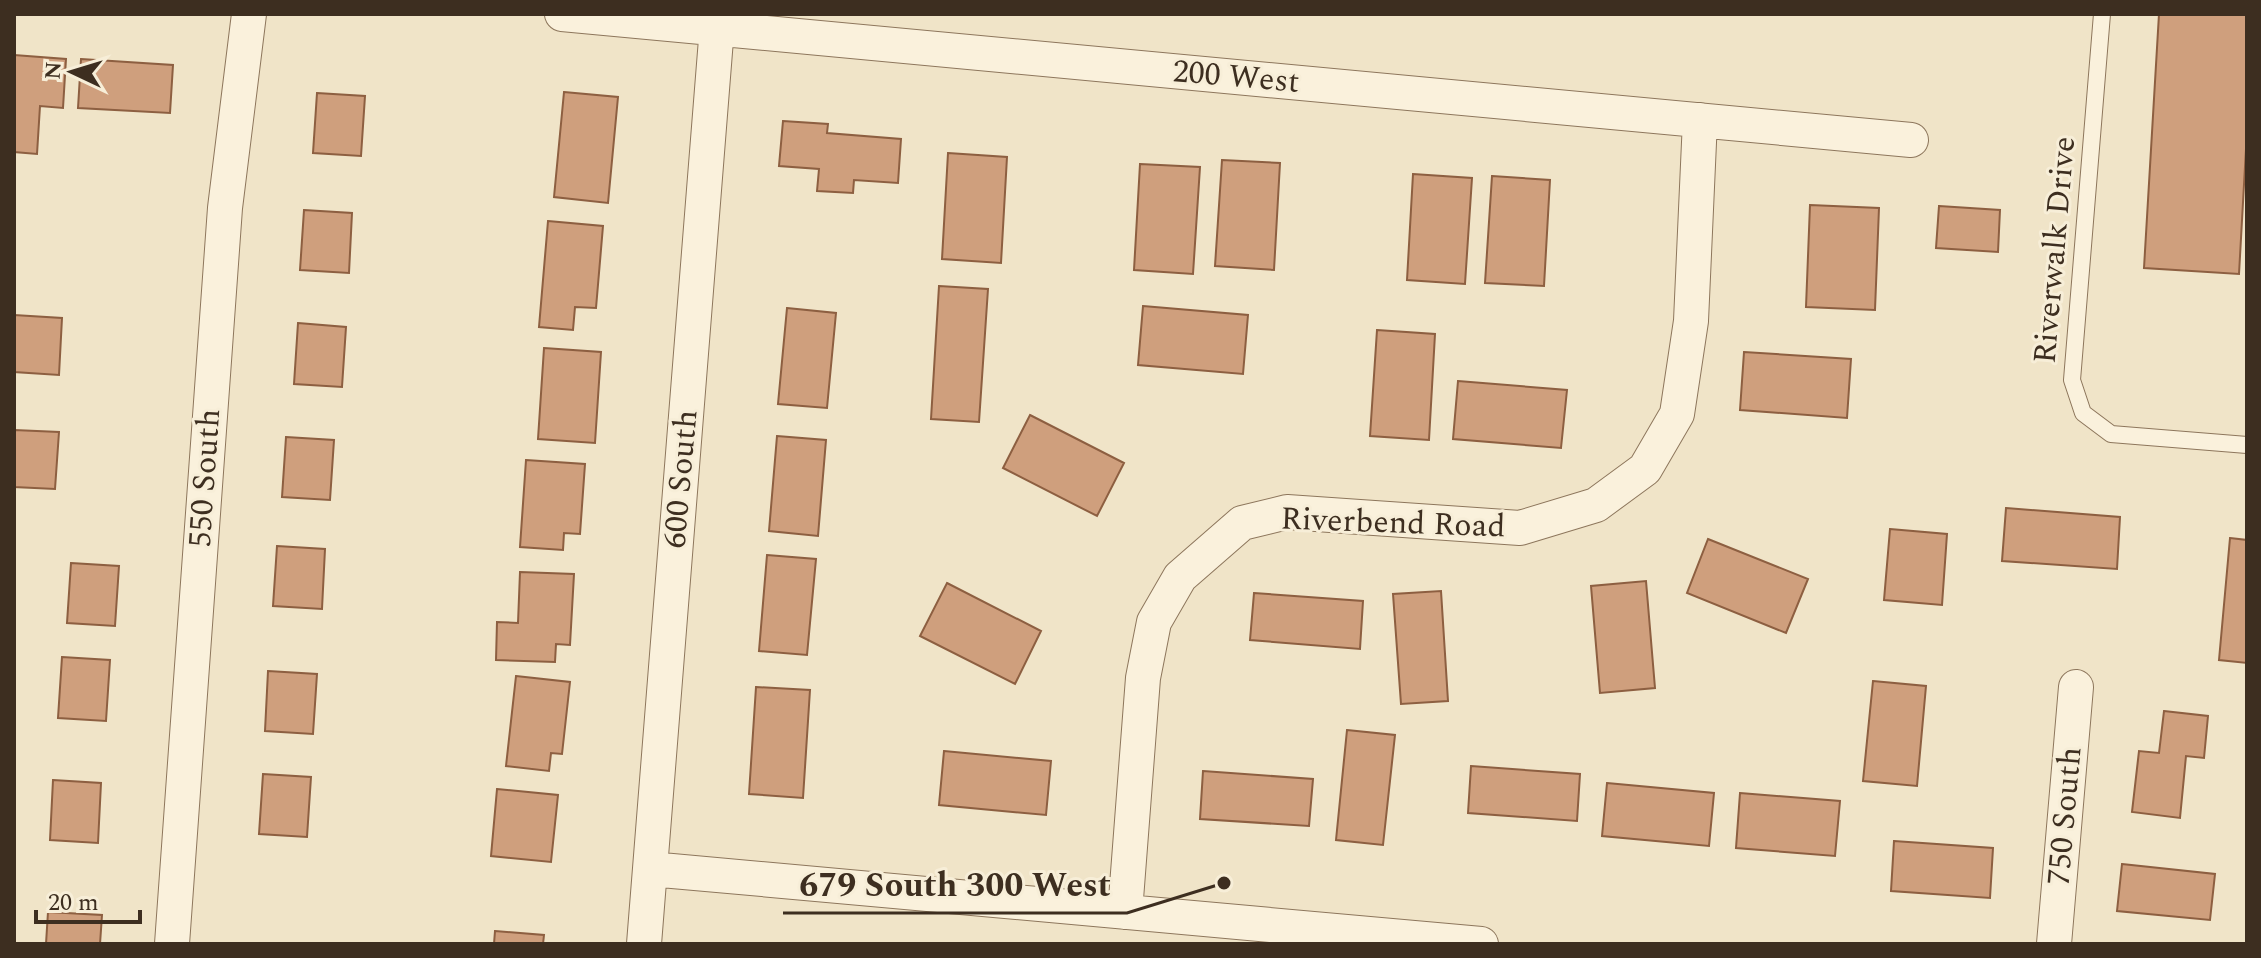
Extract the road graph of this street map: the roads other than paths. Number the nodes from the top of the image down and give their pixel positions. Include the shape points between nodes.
1 (249, 14) edge
2 (562, 14) edge
3 (2102, 14) edge
4 (717, 21) edge
5 (1700, 120) junction
6 (1911, 140) dead end
7 (2247, 445) edge
8 (2076, 687) dead end
9 (650, 869) junction
10 (1125, 912) junction
11 (172, 944) edge
12 (644, 944) edge
13 (1481, 944) edge
14 (2054, 944) edge

1 - 11 street, 550 South via 225,208
2 - 4 street, 200 West
3 - 7 lane, Riverwalk Drive via 2072,380 2083,413 2111,434
4 - 5 street, 200 West
4 - 9 street, 600 South
5 - 6 street, 200 West
5 - 10 street, Riverbend Road via 1691,321 1677,414 1645,469 1596,505 1520,528 1287,512 1242,523 1180,577 1154,622 1143,678
8 - 14 street, 750 South
9 - 10 street
9 - 12 street, 600 South
10 - 13 street

